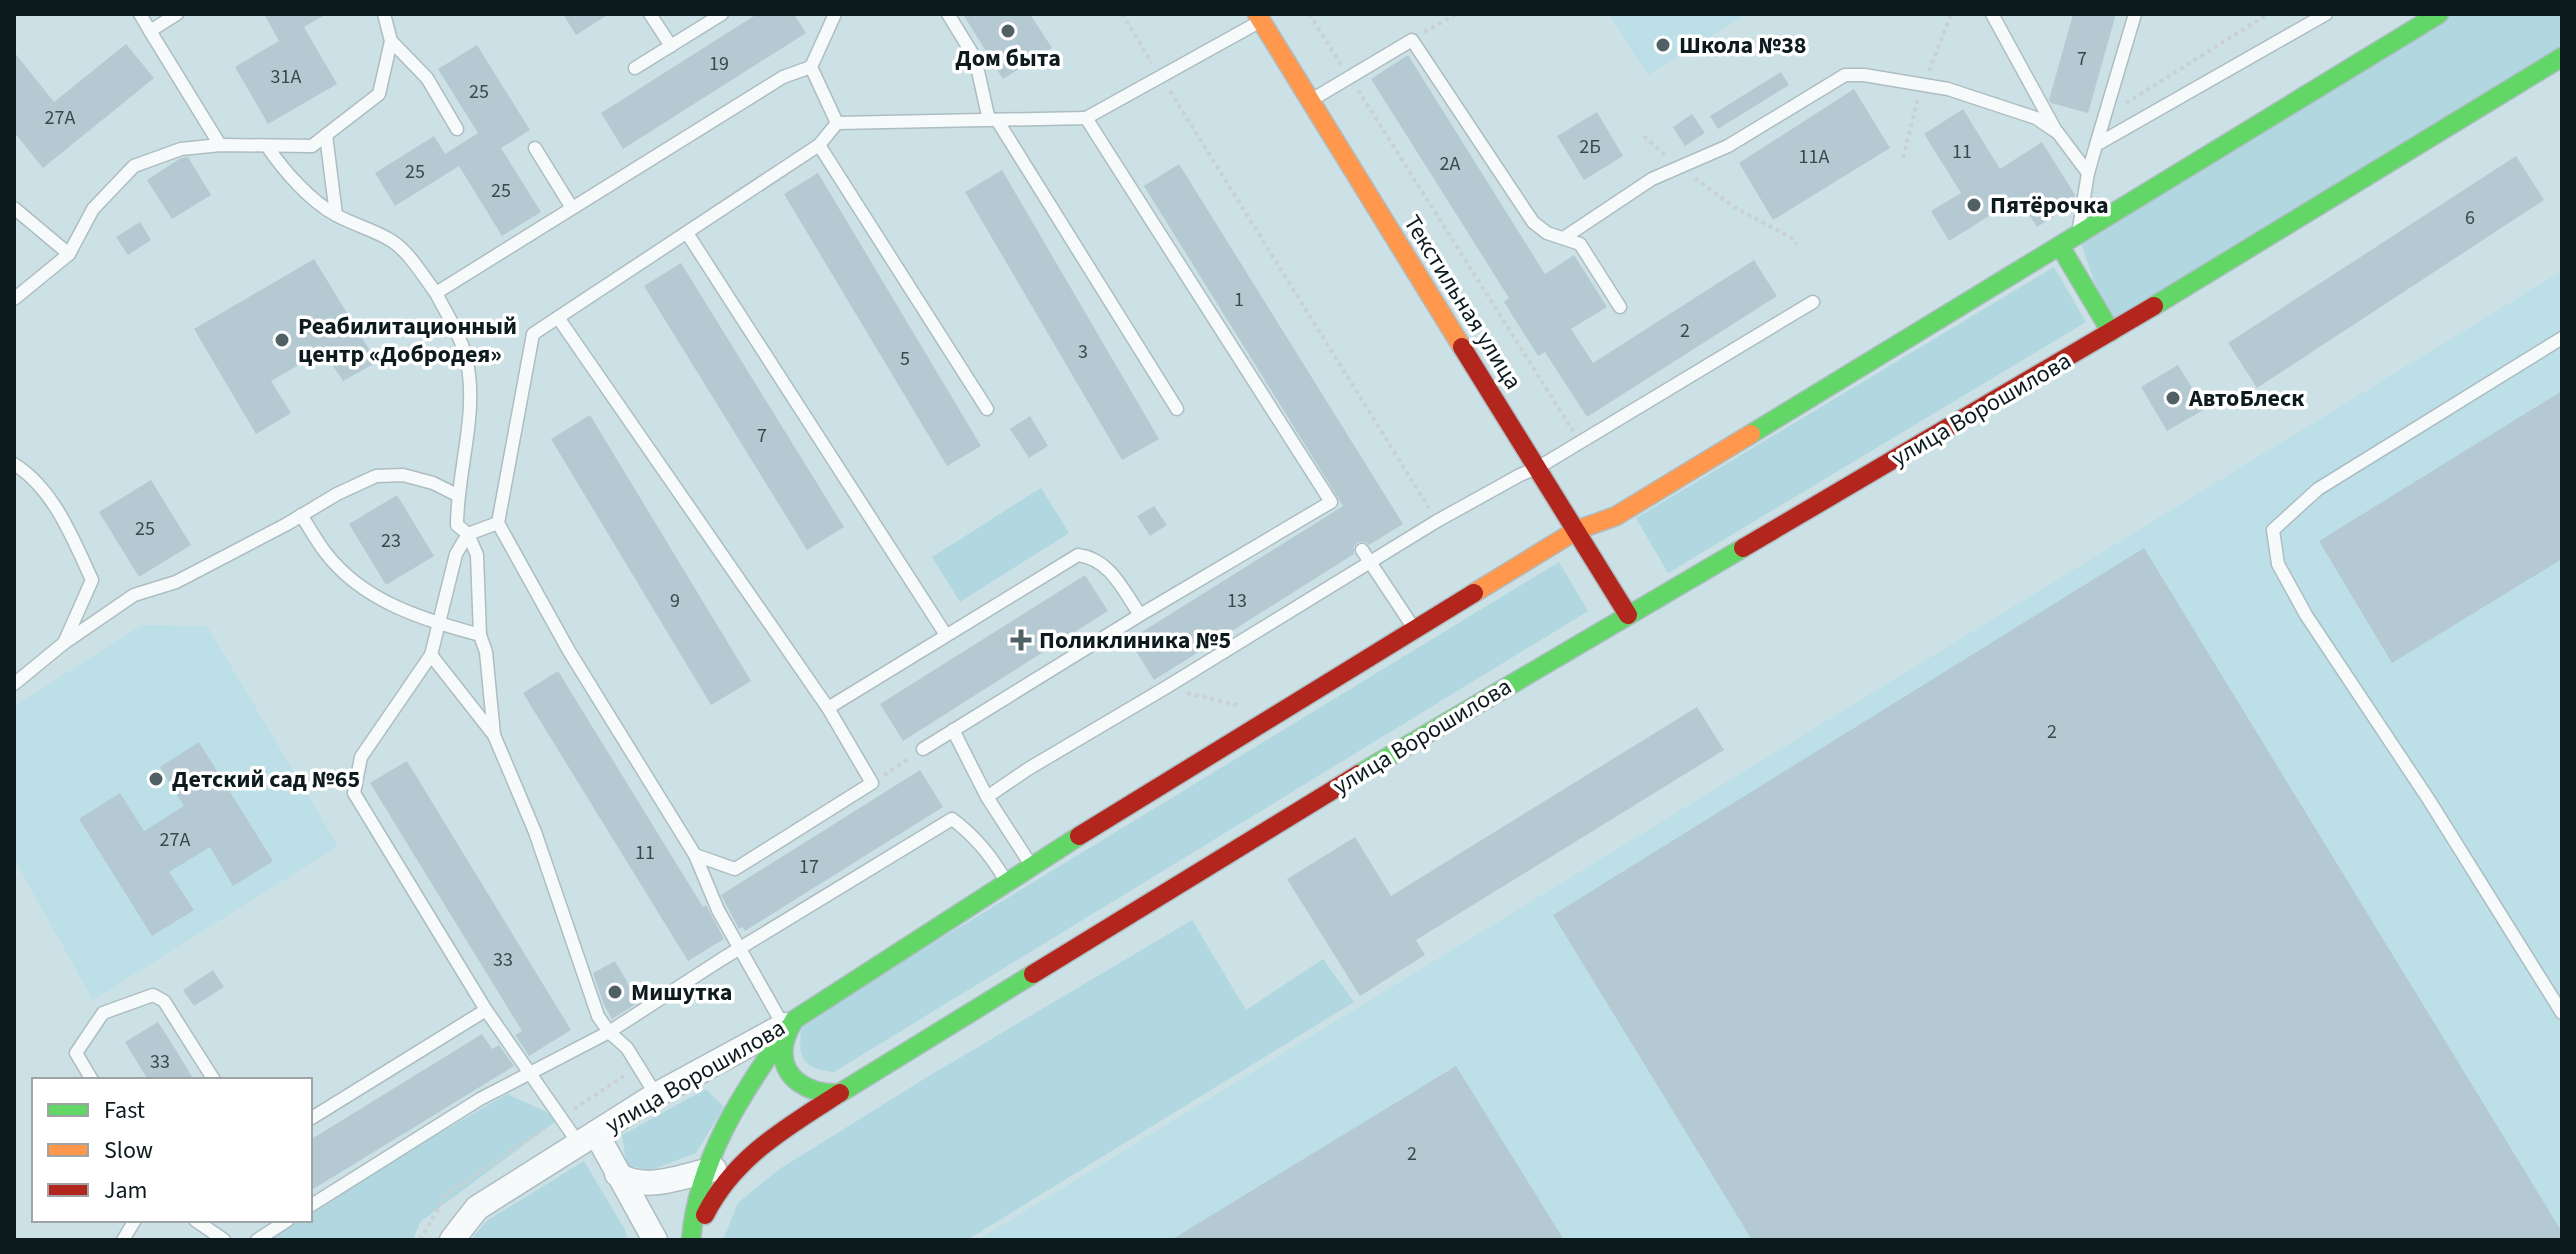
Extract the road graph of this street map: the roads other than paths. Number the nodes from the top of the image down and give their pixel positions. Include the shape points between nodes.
1 (140, 14) edge
2 (177, 14) edge
3 (384, 14) edge
4 (650, 14) edge
5 (722, 14) edge
6 (835, 14) edge
7 (948, 14) edge
8 (1992, 14) edge
9 (2135, 14) edge
10 (2303, 14) edge
11 (2326, 14) edge
12 (2439, 14) edge
13 (1259, 17) edge
14 (2299, 30) junction
15 (150, 31) junction
16 (391, 41) junction
17 (671, 46) junction
18 (2562, 57) edge
19 (811, 67) junction
20 (635, 68) dead end
21 (1310, 101) junction
22 (1086, 118) junction
23 (993, 120) junction
24 (837, 123) junction
25 (457, 129) dead end
26 (2058, 133) junction
27 (326, 135) junction
28 (220, 145) junction
29 (819, 145) junction
30 (2096, 145) junction
31 (267, 146) junction
32 (535, 148) dead end
33 (2088, 173) junction
34 (14, 208) edge
35 (572, 208) junction
36 (336, 215) junction
37 (687, 233) junction
38 (2078, 234) junction
39 (1565, 237) junction
40 (2060, 246) junction
41 (69, 254) junction
42 (436, 293) junction
43 (14, 299) edge
44 (1813, 302) dead end
45 (1620, 307) dead end
46 (559, 319) junction
47 (2111, 332) junction
48 (2562, 338) edge
49 (987, 409) dead end
50 (1177, 409) dead end
51 (14, 464) edge
52 (1539, 467) junction
53 (457, 495) junction
54 (301, 515) junction
55 (498, 523) junction
56 (1577, 530) junction
57 (468, 534) junction
58 (1362, 550) dead end
59 (1369, 561) junction
60 (1140, 615) junction
61 (1628, 615) junction
62 (439, 624) junction
63 (1415, 629) junction
64 (480, 635) junction
65 (946, 635) junction
66 (64, 643) junction
67 (431, 655) junction
68 (14, 684) edge
69 (828, 708) junction
70 (953, 730) junction
71 (494, 735) junction
72 (923, 749) road end
73 (987, 797) junction
74 (695, 855) junction
75 (1031, 865) junction
76 (1006, 881) junction
77 (741, 948) junction
78 (486, 1010) junction
79 (2562, 1013) edge
80 (789, 1022) junction
81 (609, 1032) junction
82 (529, 1072) junction
83 (91, 1078) edge
84 (213, 1078) edge
85 (840, 1093) junction
86 (656, 1095) junction
87 (312, 1118) edge
88 (778, 1133) joint
89 (588, 1138) junction
90 (617, 1174) junction
91 (716, 1175) junction
92 (312, 1205) edge
93 (134, 1222) edge
94 (198, 1222) edge
95 (285, 1222) edge
96 (123, 1240) edge
97 (224, 1240) edge
98 (257, 1240) edge
99 (452, 1240) edge
100 (655, 1240) edge
101 (691, 1240) edge
102 (701, 1240) edge

1 - 15 lane
2 - 15 lane
3 - 16 lane
4 - 17 lane
5 - 17 lane
6 - 19 lane
7 - 23 lane via 975,58
8 - 26 lane
9 - 30 lane
10 - 14 lane
11 - 14 lane
12 - 38 main road, улица Ворошилова
13 - 21 main road, Текстильная улица
13 - 22 lane
14 - 30 lane
15 - 28 lane
16 - 25 lane via 427,78
16 - 27 lane via 379,94
17 - 20 lane
18 - 47 main road, улица Ворошилова
19 - 24 lane
19 - 35 lane via 783,77
21 - 39 lane via 1412,40 1533,222 1547,233
21 - 52 main road, Текстильная улица
22 - 23 lane
22 - 60 lane via 1334,506
23 - 24 lane
23 - 50 lane
24 - 29 lane
26 - 33 lane
26 - 39 lane via 2036,118 1948,89 1845,75 1728,146 1652,179
27 - 31 lane via 312,146
27 - 36 lane
28 - 31 lane
28 - 41 lane via 181,149 134,166 93,209
29 - 37 lane
29 - 49 lane
30 - 33 lane
31 - 36 lane via 317,203
32 - 35 lane
33 - 38 lane
34 - 41 lane
35 - 42 lane
36 - 42 lane via 393,242
37 - 46 lane
37 - 65 lane
38 - 40 main road, улица Ворошилова
39 - 45 lane via 1580,244
40 - 47 main road
40 - 56 main road, улица Ворошилова via 1616,516
41 - 43 lane
42 - 53 lane via 467,362 469,415
44 - 52 lane
46 - 55 lane via 533,334
46 - 69 lane
47 - 61 main road, улица Ворошилова
48 - 79 lane via 2318,489 2273,530 2278,564 2306,615
51 - 66 lane via 29,474 64,522 92,580
52 - 56 main road, Текстильная улица
52 - 59 lane
53 - 54 lane via 403,475 376,476
53 - 57 lane via 457,525
54 - 62 lane via 326,553 361,589 404,613
54 - 66 lane via 176,582 134,595
55 - 57 lane
55 - 74 lane via 569,651
56 - 61 main road, Текстильная улица
56 - 63 main road, улица Ворошилова
57 - 62 lane via 456,554
57 - 64 lane via 477,555
58 - 59 lane
59 - 63 lane
59 - 73 lane
60 - 65 lane via 1108,568 1092,556 1078,555
60 - 70 lane
61 - 85 main road, улица Ворошилова
62 - 64 lane
62 - 67 lane
63 - 75 main road, улица Ворошилова
64 - 71 lane
65 - 69 lane
66 - 68 lane
67 - 71 lane
67 - 78 lane via 361,757 354,793
69 - 74 lane via 872,783 735,869
70 - 72 lane
70 - 73 lane
71 - 81 lane via 535,832 598,1016
73 - 75 lane
74 - 77 lane
75 - 76 main road, улица Ворошилова
76 - 77 lane via 971,833 952,819
76 - 80 main road, улица Ворошилова
77 - 80 lane
77 - 81 lane
78 - 82 lane
78 - 87 lane
80 - 85 main road, улица Ворошилова via 782,1046 785,1066 797,1083 823,1096
80 - 86 street, улица Ворошилова
80 - 91 main road via 756,1074
81 - 82 lane
81 - 86 lane via 627,1048
82 - 89 lane via 562,1116
82 - 92 lane
83 - 84 lane via 76,1053 103,1013 153,995 164,1001
85 - 88 main road
86 - 89 street, улица Ворошилова
88 - 91 street, улица Ворошилова
89 - 90 street, улица Ворошилова
89 - 99 street, улица Ворошилова via 477,1208
90 - 91 street, улица Ворошилова via 648,1184
90 - 100 street, улица Ворошилова
91 - 101 main road via 694,1208
91 - 102 main road
93 - 96 lane
94 - 97 lane
95 - 98 lane

